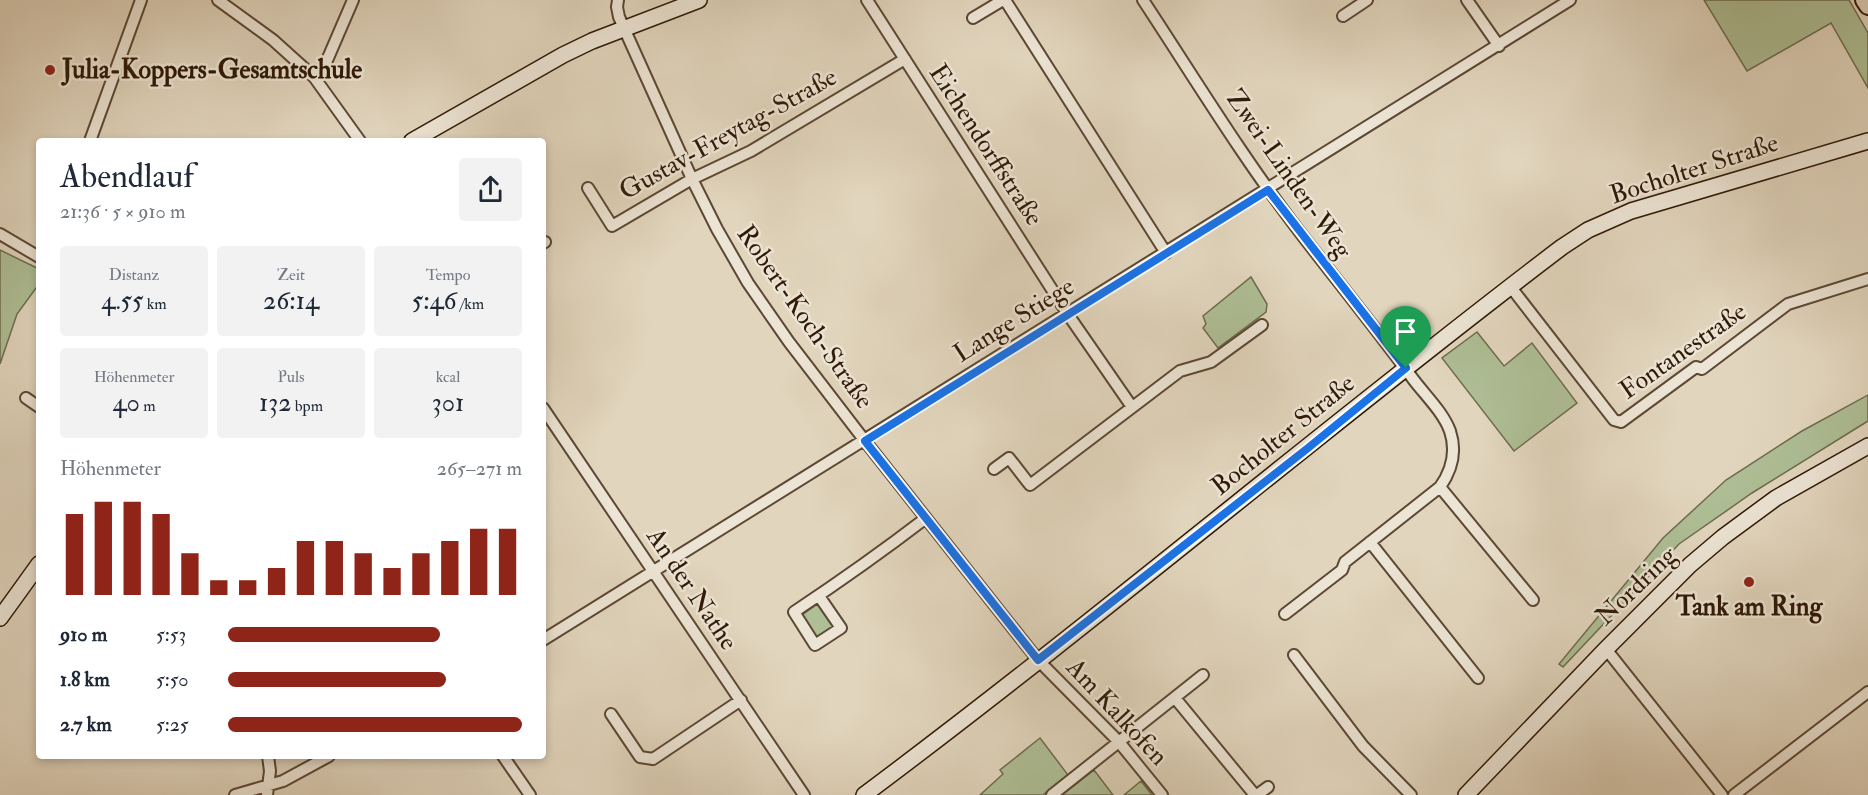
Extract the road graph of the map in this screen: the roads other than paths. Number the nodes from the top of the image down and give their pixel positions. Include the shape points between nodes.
1 (141, 0) edge
2 (218, 0) edge
3 (353, 0) edge
4 (618, 0) edge
5 (699, 0) edge
6 (867, 0) edge
7 (1004, 0) edge
8 (1143, 0) edge
9 (1368, 0) edge
10 (1467, 0) edge
11 (1570, 0) edge
12 (1864, 0) edge
13 (1868, 6) edge
14 (1343, 16) dead end
15 (973, 18) dead end
16 (624, 29) junction
17 (1499, 45) junction
18 (905, 59) junction
19 (314, 77) junction
20 (91, 138) edge
21 (358, 138) edge
22 (417, 138) edge
23 (1868, 141) edge
24 (692, 179) junction
25 (588, 188) dead end
26 (1268, 190) junction
27 (0, 234) edge
28 (1166, 253) junction
29 (36, 255) edge
30 (1868, 279) edge
31 (1510, 286) junction
32 (1067, 313) junction
33 (1262, 325) dead end
34 (1406, 368) junction
35 (26, 398) dead end
36 (36, 405) edge
37 (1132, 407) junction
38 (546, 412) edge
39 (865, 441) junction
40 (1868, 446) edge
41 (994, 468) dead end
42 (1440, 487) junction
43 (926, 518) junction
44 (1370, 542) junction
45 (36, 568) edge
46 (654, 572) junction
47 (819, 596) junction
48 (1533, 600) dead end
49 (1285, 614) dead end
50 (0, 618) edge
51 (546, 638) edge
52 (1606, 649) junction
53 (1294, 655) dead end
54 (1038, 660) junction
55 (1203, 675) dead end
56 (1478, 678) dead end
57 (1868, 692) edge
58 (1175, 698) junction
59 (741, 700) junction
60 (610, 714) dead end
61 (1119, 742) junction
62 (268, 759) edge
63 (323, 759) edge
64 (505, 759) edge
65 (1268, 787) dead end
66 (267, 791) edge
67 (235, 795) edge
68 (530, 795) edge
69 (804, 795) edge
70 (864, 795) edge
71 (1052, 795) edge
72 (1162, 795) edge
73 (1257, 795) edge
74 (1412, 795) edge
75 (1466, 795) edge
76 (1722, 795) edge
77 (1734, 795) edge

1 - 20 street
2 - 19 street via 273,40
3 - 19 street via 325,65
4 - 16 street, Robert-Koch-Straße
5 - 16 street
6 - 18 street, Eichendorffstraße
7 - 15 street
7 - 28 street
8 - 26 street, Zwei-Linden-Weg
9 - 14 street
10 - 17 street
11 - 17 street, Lange Stiege
12 - 13 main road
16 - 22 street via 564,55
16 - 24 street, Robert-Koch-Straße
17 - 26 street, Lange Stiege
18 - 24 street, Gustav-Freytag-Straße via 751,151
18 - 32 street, Eichendorffstraße
19 - 21 street
23 - 31 street, Bocholter Straße via 1631,211 1580,236
24 - 25 street, Gustav-Freytag-Straße via 612,226
24 - 39 street, Robert-Koch-Straße via 748,283
26 - 28 street, Lange Stiege
26 - 34 street, Zwei-Linden-Weg
27 - 29 street
28 - 32 street, Lange Stiege
30 - 31 street, Fontanestraße via 1788,304 1702,369 1696,367 1621,422 1614,420
31 - 34 street, Bocholter Straße
32 - 37 street, Eichendorffstraße
32 - 39 street, Lange Stiege
33 - 37 street via 1211,362 1180,371
34 - 42 street, Zwei-Linden-Weg via 1450,431 1453,462
34 - 54 street, Bocholter Straße
35 - 36 street
37 - 41 street via 1030,485 1009,458
38 - 46 street, An der Nathe
39 - 43 street, Robert-Koch-Straße
39 - 46 street, Lange Stiege
40 - 52 street, Nordring via 1776,498 1723,537
42 - 44 street
42 - 48 street
43 - 47 street
43 - 54 street, Robert-Koch-Straße
44 - 49 street via 1345,562 1342,570
44 - 56 street
45 - 50 street
46 - 51 street, Lange Stiege
46 - 59 street, An der Nathe
47 - 47 street via 841,628 815,645 794,612
52 - 75 street, Nordring
52 - 76 street
53 - 74 street via 1363,746
54 - 61 street, Am Kalkofen
54 - 70 street, Bocholter Straße
55 - 58 street
57 - 77 street
58 - 61 street
58 - 73 street
59 - 60 street via 653,759 640,757
59 - 69 street, An der Nathe
61 - 71 street
61 - 72 street, Am Kalkofen
62 - 66 street
63 - 66 street
64 - 68 street
65 - 73 street
66 - 67 street

